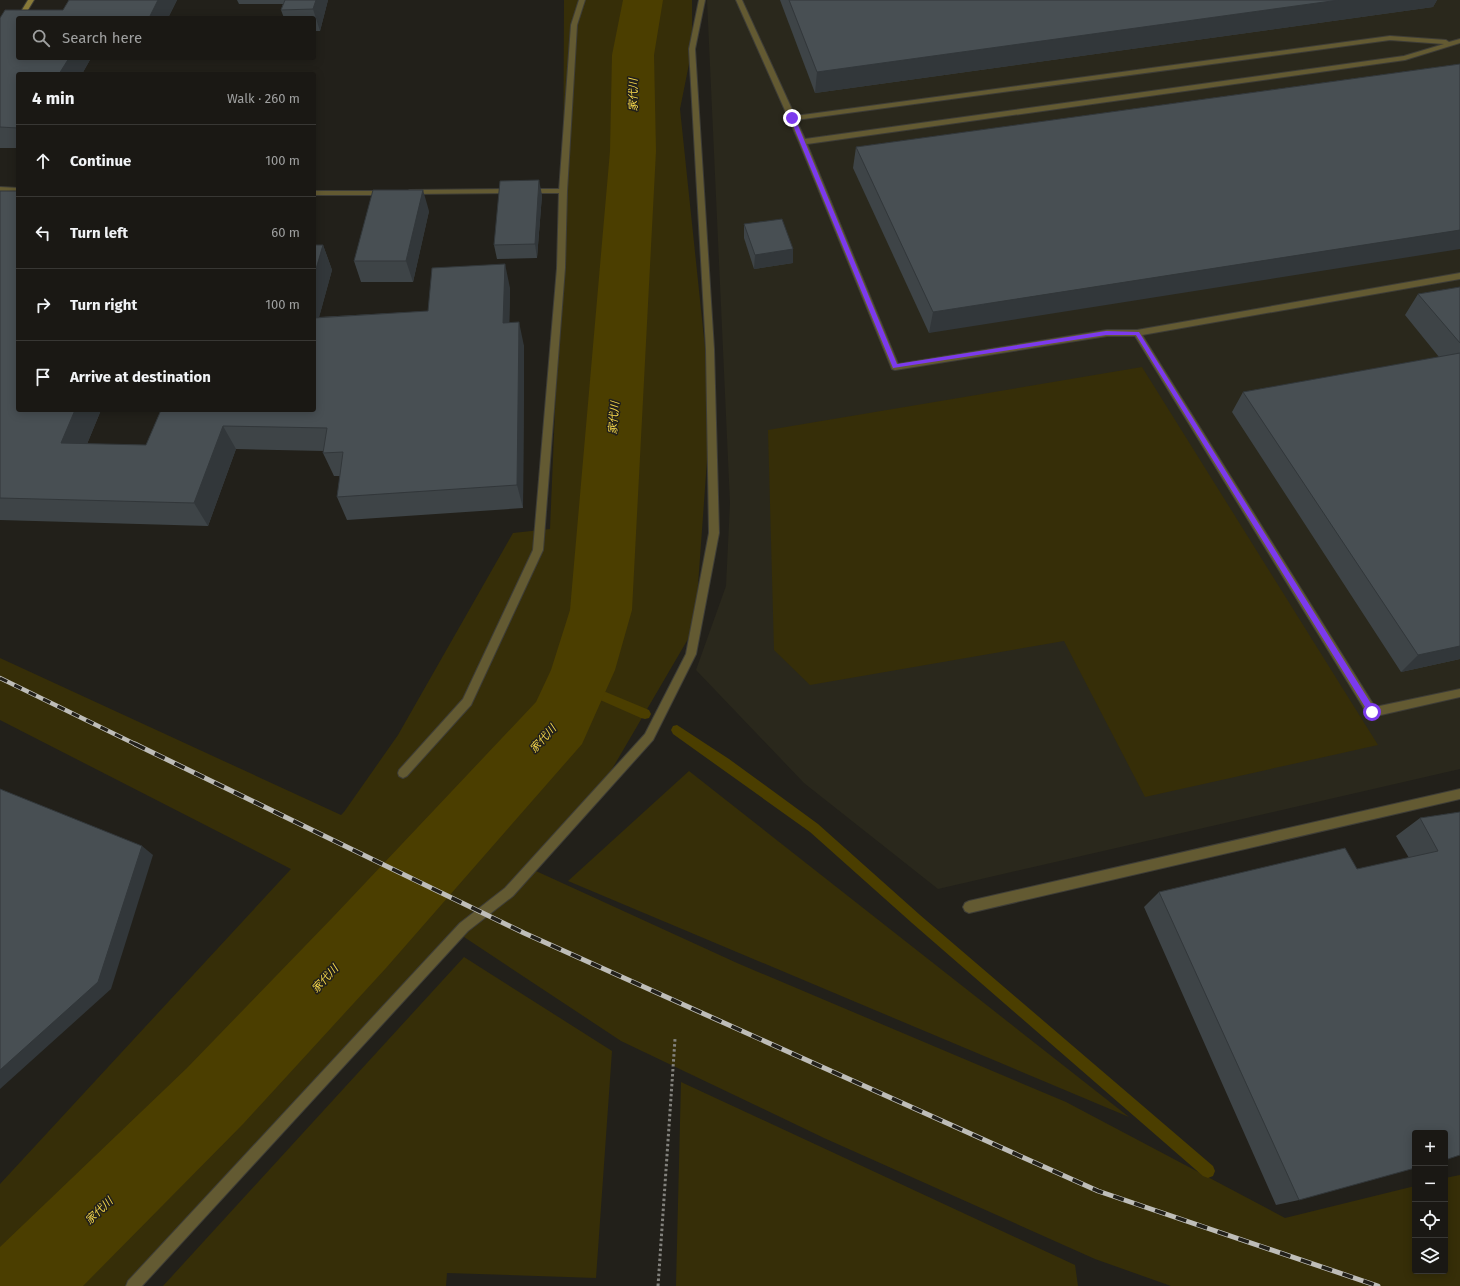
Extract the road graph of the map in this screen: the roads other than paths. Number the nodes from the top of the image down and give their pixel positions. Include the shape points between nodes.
1 (31, 0) edge
2 (582, 0) edge
3 (702, 0) edge
4 (739, 0) edge
5 (21, 16) edge
6 (1456, 42) edge
7 (792, 118) junction
8 (803, 142) junction
9 (0, 190) edge
10 (16, 190) edge
11 (563, 191) junction
12 (316, 194) edge
13 (1460, 276) edge
14 (1137, 333) junction
15 (1460, 693) edge
16 (403, 773) dead end
17 (1460, 794) edge
18 (969, 907) dead end
19 (133, 1286) edge

1 - 5 street
2 - 11 street via 574,25
3 - 19 street via 692,49 710,349 714,533 691,654 649,737 509,892 464,926
4 - 7 street
6 - 7 street via 1390,38
6 - 8 street via 1405,58
7 - 8 street
8 - 14 street via 895,367 1106,333
9 - 10 street
11 - 12 street
11 - 16 street via 561,268 538,550 467,702
13 - 14 street
14 - 15 street via 1372,712
17 - 18 street

